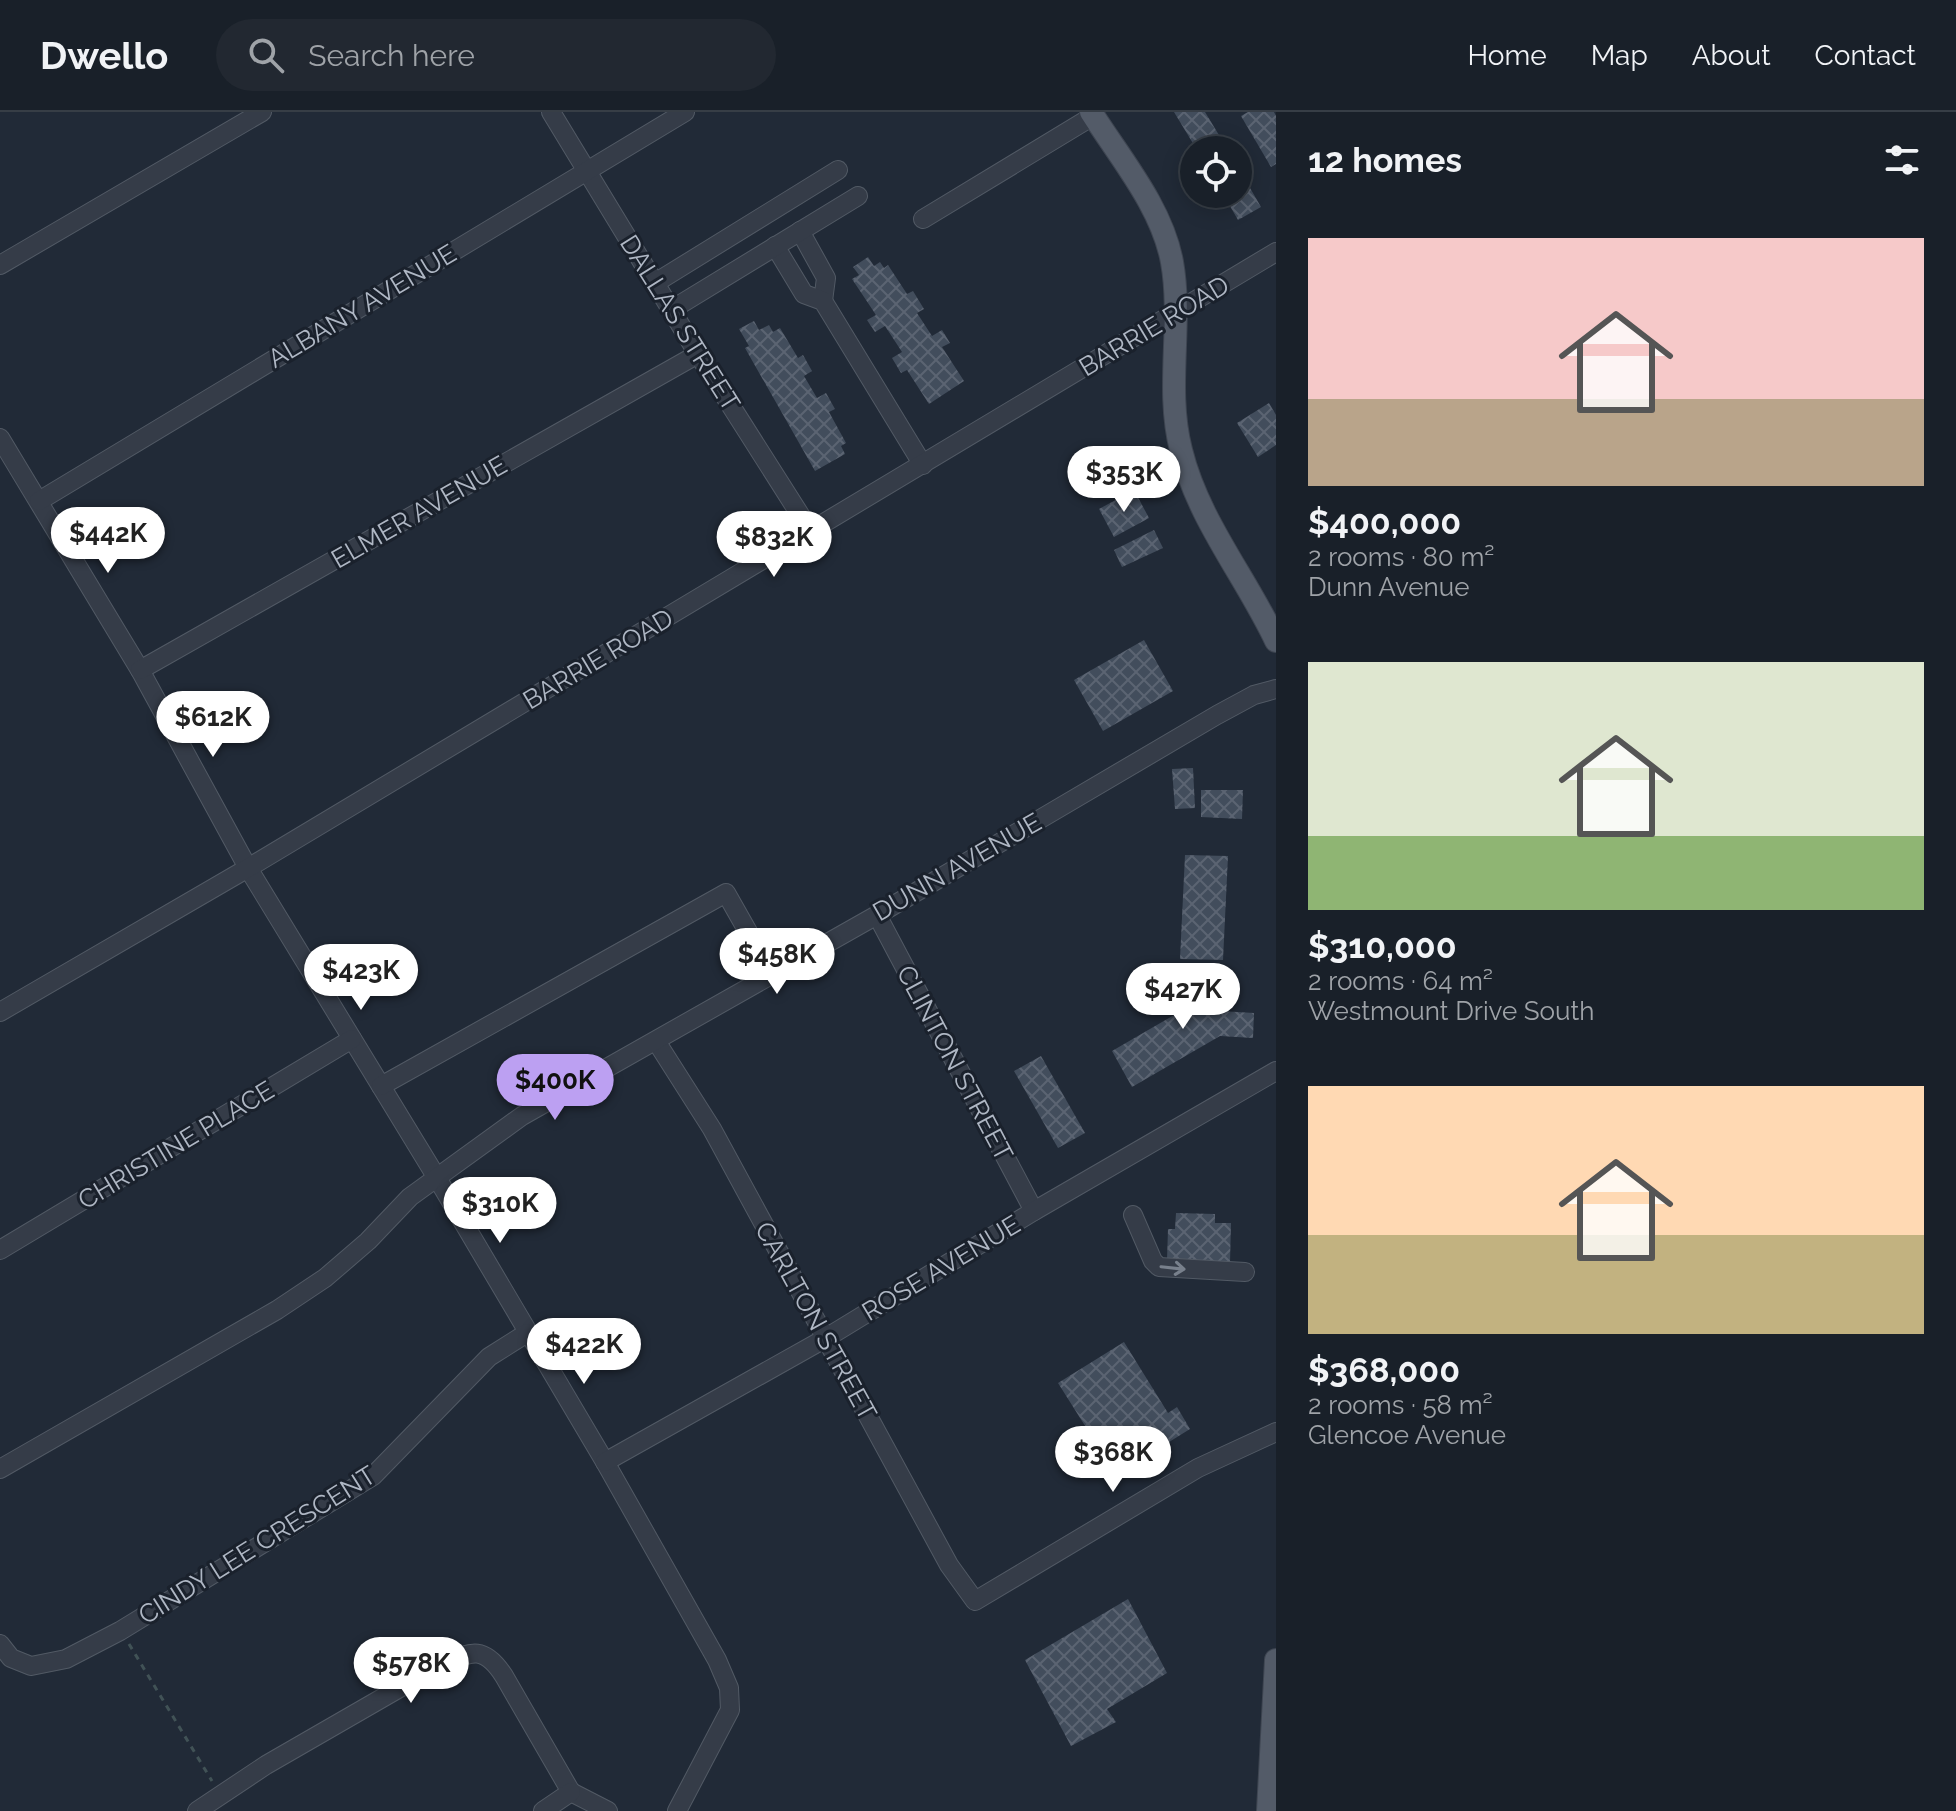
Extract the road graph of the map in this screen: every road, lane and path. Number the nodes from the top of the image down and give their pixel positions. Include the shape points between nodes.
1 (262, 112) edge
2 (551, 112) edge
3 (685, 112) edge
4 (1092, 114) edge
5 (586, 170) junction
6 (838, 170) dead end
7 (858, 196) dead end
8 (923, 219) dead end
9 (800, 231) junction
10 (775, 246) junction
11 (1276, 252) edge
12 (0, 265) edge
13 (655, 283) junction
14 (823, 301) junction
15 (671, 310) junction
16 (1174, 315) junction
17 (698, 354) junction
18 (0, 438) edge
19 (923, 465) junction
20 (39, 501) junction
21 (811, 532) junction
22 (1276, 641) edge
23 (140, 670) junction
24 (1276, 689) edge
25 (248, 868) junction
26 (877, 915) junction
27 (772, 974) junction
28 (0, 1012) edge
29 (352, 1039) junction
30 (656, 1041) junction
31 (1276, 1071) edge
32 (381, 1086) junction
33 (437, 1178) junction
34 (1034, 1211) junction
35 (1133, 1215) dead end
36 (0, 1250) edge
37 (1245, 1272) dead end
38 (527, 1333) junction
39 (826, 1338) junction
40 (1276, 1432) edge
41 (605, 1462) junction
42 (0, 1469) edge
43 (120, 1631) junction
44 (0, 1644) edge
45 (1276, 1660) edge
46 (571, 1792) junction
47 (211, 1806) edge
48 (543, 1811) edge
49 (608, 1811) edge
50 (677, 1811) edge
51 (1268, 1811) edge

1 - 12 street
2 - 5 street, DALLAS STREET
3 - 5 street, ALBANY AVENUE
4 - 8 street
4 - 16 main road via 1164,237 1172,260
5 - 13 street, DALLAS STREET
5 - 20 street, ALBANY AVENUE
6 - 13 street
7 - 9 street
9 - 10 street
9 - 14 street via 826,278
10 - 14 street via 804,294
10 - 15 street
11 - 16 street, BARRIE ROAD
13 - 15 street, DALLAS STREET
14 - 19 street
15 - 17 street, DALLAS STREET
16 - 19 street, BARRIE ROAD
16 - 22 main road via 1173,401 1184,462 1194,492
17 - 21 street, DALLAS STREET
17 - 23 street, ELMER AVENUE
18 - 20 street
19 - 21 street, BARRIE ROAD
20 - 23 street
21 - 25 street, BARRIE ROAD
23 - 25 street
24 - 26 street, DUNN AVENUE via 1217,715
25 - 28 street, BARRIE ROAD
25 - 29 street
26 - 27 street, DUNN AVENUE
26 - 34 street, CLINTON STREET
27 - 30 street, DUNN AVENUE
27 - 32 street via 726,893
29 - 32 street
29 - 36 street, CHRISTINE PLACE
30 - 33 street, DUNN AVENUE via 522,1116
30 - 39 street, CARLTON STREET via 712,1129
31 - 34 street, ROSE AVENUE
32 - 33 street
33 - 38 street
33 - 42 street via 325,1278 277,1310
34 - 39 street, ROSE AVENUE
35 -> 37 street via 1159,1267
38 - 41 street
38 - 43 street, CINDY LEE CRESCENT via 489,1357 373,1476
39 - 40 street, CARLTON STREET via 949,1565 975,1601 1198,1468
39 - 41 street, ROSE AVENUE
41 - 50 street via 729,1688 726,1720
43 - 44 street, CINDY LEE CRESCENT via 66,1659 40,1665 21,1664
43 - 47 path
45 - 51 main road
46 - 47 street via 504,1676 484,1653 436,1667 266,1765
46 - 48 street
46 - 49 street

